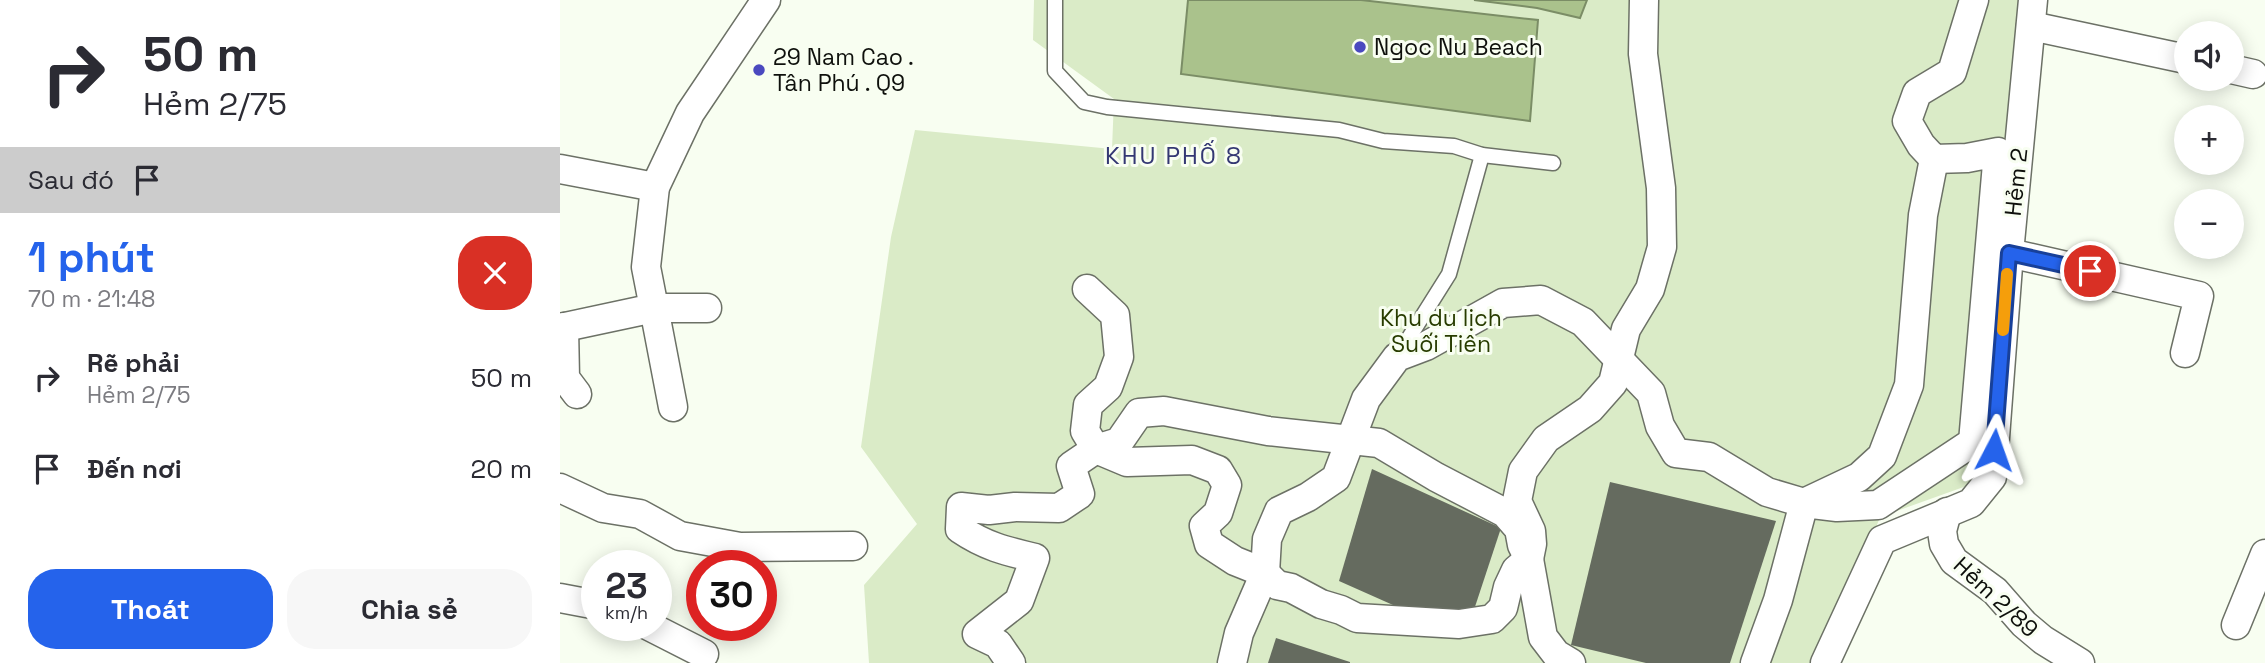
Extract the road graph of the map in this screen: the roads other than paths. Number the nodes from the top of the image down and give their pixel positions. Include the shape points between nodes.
1 (766, 0) edge
2 (1055, 0) edge
3 (1644, 0) edge
4 (1974, 0) edge
5 (2032, 13) edge
6 (2174, 55) edge
7 (1482, 155) junction
8 (1934, 159) junction
9 (1553, 163) dead end
10 (560, 169) edge
11 (656, 187) junction
12 (2009, 253) junction
13 (1087, 289) dead end
14 (654, 308) junction
15 (707, 308) dead end
16 (562, 327) edge
17 (2185, 353) dead end
18 (1397, 357) junction
19 (1619, 357) junction
20 (578, 394) dead end
21 (673, 407) dead end
22 (1349, 440) junction
23 (1096, 449) junction
24 (560, 488) edge
25 (1804, 503) junction
26 (1947, 512) junction
27 (853, 546) dead end
28 (2265, 554) edge
29 (1529, 559) junction
30 (1265, 573) junction
31 (560, 598) edge
32 (581, 602) edge
33 (2236, 625) dead end
34 (672, 638) edge
35 (704, 654) dead end
36 (1011, 663) edge
37 (1232, 663) edge
38 (1571, 663) edge
39 (1755, 663) edge
40 (1825, 663) edge
41 (2080, 663) edge

1 - 11 street via 690,113
2 - 7 lane via 1055,71 1084,102 1339,130 1384,141 1454,146
3 - 19 street via 1643,54 1661,188 1662,247 1650,289 1626,329
4 - 8 street via 1952,72 1917,93 1907,121
5 - 6 street
5 - 12 street, Hẻm 2
7 - 9 lane
7 - 18 lane via 1449,274
8 - 25 street via 1923,215 1909,385 1882,456 1859,478
8 - 25 street via 1998,152 1973,442 1878,505
10 - 11 street
11 - 14 street via 646,267
12 - 17 street via 2199,296
12 - 26 street, Hẻm 2 via 1992,477 1971,503
13 - 23 street via 1115,315 1119,357 1108,387 1088,405 1086,430
14 - 15 street
14 - 16 street
14 - 21 street
16 - 20 street via 565,378
18 - 19 street via 1503,303 1541,300 1583,322
18 - 22 street via 1366,399
19 - 25 street via 1651,393 1660,426 1676,453 1709,457 1767,492
19 - 29 street via 1613,383 1590,409 1546,439 1523,471 1517,500 1531,531
22 - 23 street via 1268,431 1164,411 1139,413 1119,442
22 - 29 street via 1379,443 1505,513 1518,528
22 - 30 street via 1336,478 1279,511 1267,539
23 - 30 street via 1127,462 1192,460 1218,470 1227,485 1218,513 1204,526 1209,544
23 - 36 street via 1071,466 1080,494 1059,508 961,507 960,529 993,548 1035,558 1019,601 977,634 998,644
24 - 27 street via 603,508 640,514 680,536 740,547
25 - 39 street via 1778,600
26 - 40 street, Hẻm 2 via 1882,540
26 - 41 street, Hẻm 2/89 via 1942,531 1954,561 1995,591 2024,625
28 - 33 street
29 - 30 street via 1516,570 1503,608 1492,619 1459,624 1357,618 1277,585
29 - 38 street via 1543,637 1556,654
30 - 37 street via 1239,633
31 - 32 street
34 - 35 street

